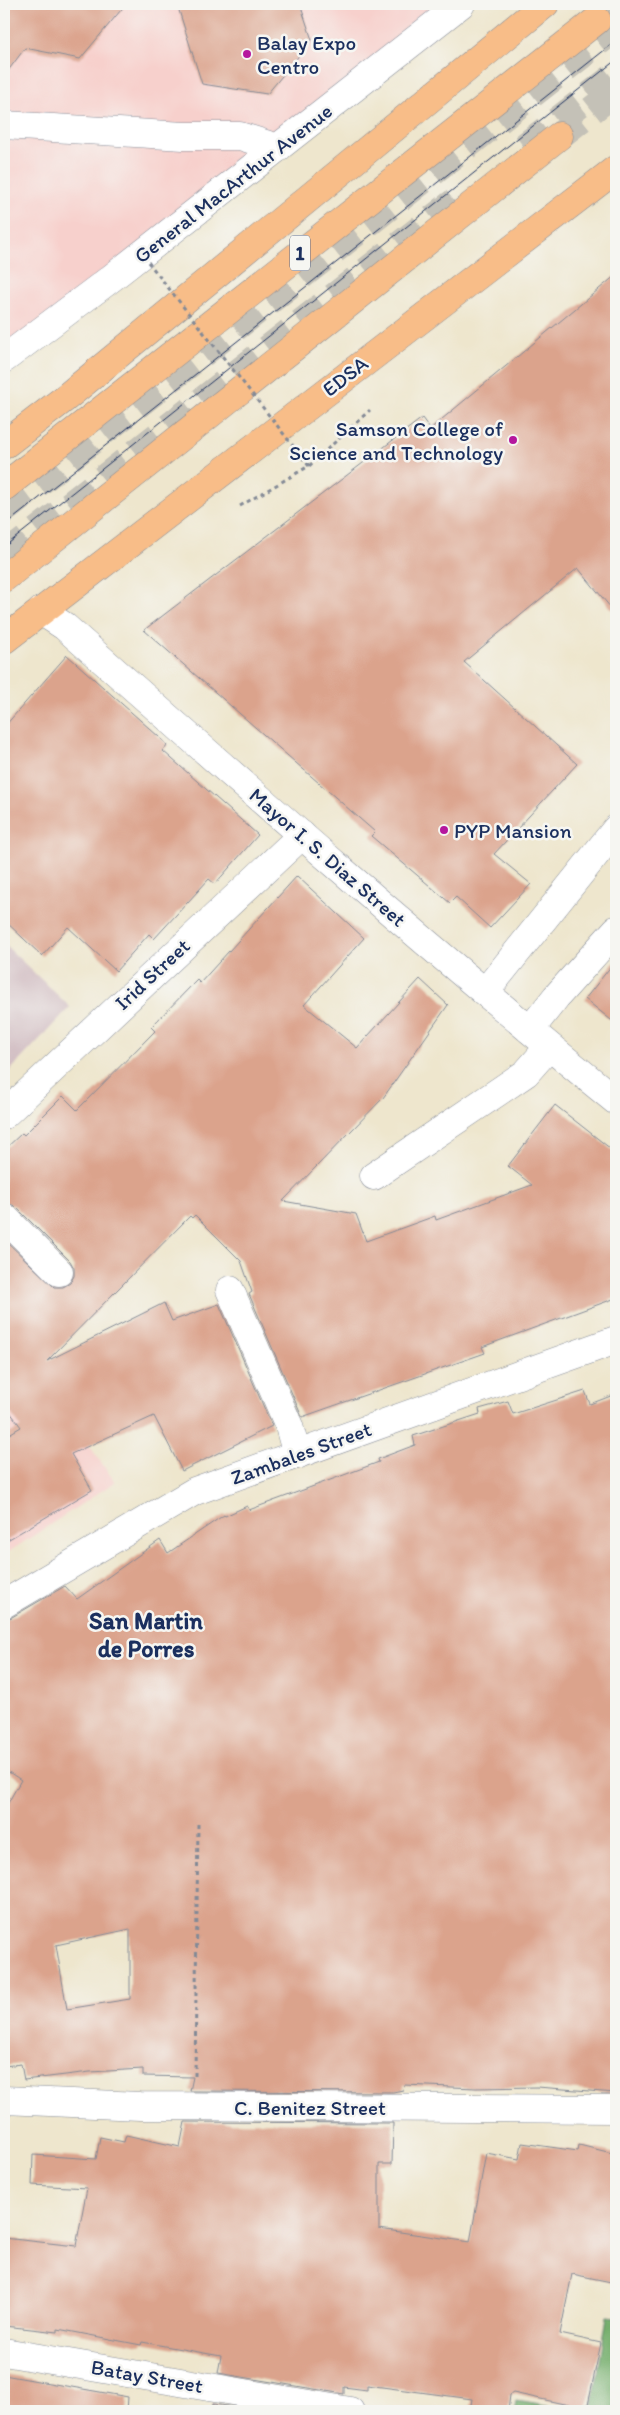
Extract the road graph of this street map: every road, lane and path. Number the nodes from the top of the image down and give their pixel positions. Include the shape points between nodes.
1 (461, 4) edge
2 (546, 4) edge
3 (597, 20) tunnel mouth
4 (4, 125) edge
5 (559, 136) tunnel mouth
6 (278, 148) junction
7 (616, 169) edge
8 (148, 262) dead end
9 (4, 359) edge
10 (370, 410) dead end
11 (4, 446) edge
12 (309, 466) junction
13 (4, 487) edge
14 (240, 506) dead end
15 (4, 578) edge
16 (41, 611) junction
17 (4, 640) edge
18 (616, 829) edge
19 (302, 835) junction
20 (616, 930) edge
21 (485, 992) junction
22 (540, 1039) junction
23 (616, 1101) edge
24 (4, 1115) edge
25 (374, 1176) dead end
26 (4, 1217) edge
27 (59, 1272) dead end
28 (230, 1290) dead end
29 (616, 1340) edge
30 (297, 1454) junction
31 (4, 1604) edge
32 (198, 1823) dead end
33 (4, 2100) edge
34 (194, 2106) junction
35 (616, 2109) edge
36 (4, 2352) edge
37 (350, 2411) edge

1 - 6 street, General MacArthur Avenue
2 - 11 main road, 1
3 - 13 main road, 1
4 - 6 street via 184,136 240,136
5 - 15 main road
6 - 9 street, General MacArthur Avenue
7 - 16 main road, EDSA
8 - 12 path, bridge
10 - 12 path
12 - 14 path
16 - 17 main road, EDSA
16 - 19 street, Mayor I. S. Diaz Street via 64,626
18 - 21 street
19 - 21 street, Mayor I. S. Diaz Street
19 - 24 street, Irid Street
20 - 22 street via 556,997
21 - 22 street, Mayor I. S. Diaz Street
22 - 23 street, Mayor I. S. Diaz Street
22 - 25 street via 526,1072
26 - 27 street
28 - 30 street via 289,1426
29 - 30 street, Zambales Street
30 - 31 street, Zambales Street via 195,1491
32 - 34 path
33 - 34 street, C. Benitez Street
34 - 35 street, C. Benitez Street
36 - 37 street, Batay Street

